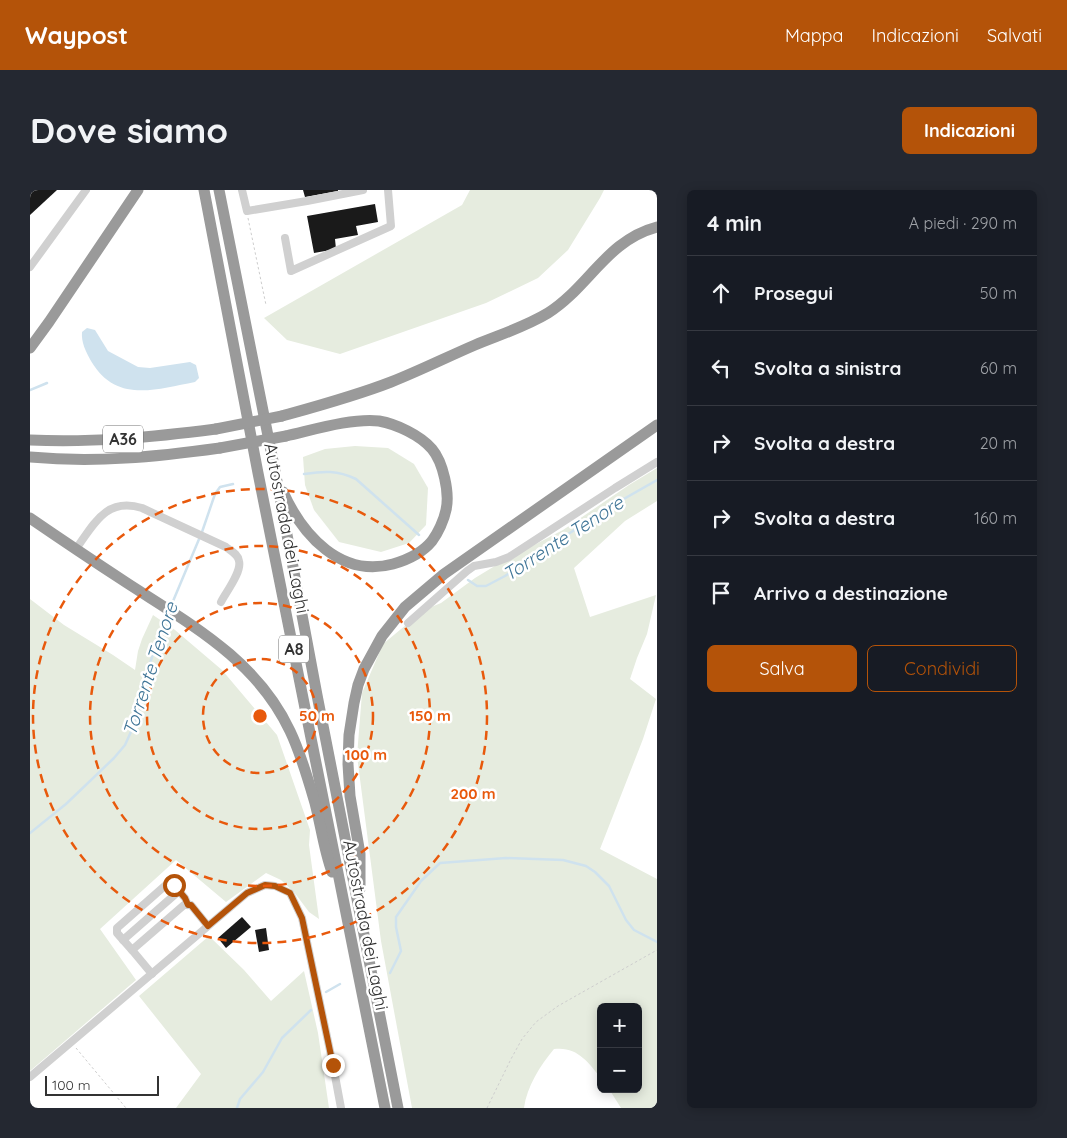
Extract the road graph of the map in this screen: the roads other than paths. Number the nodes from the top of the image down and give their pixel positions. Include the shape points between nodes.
1 (86, 190) edge
2 (138, 190) edge
3 (204, 190) edge
4 (219, 190) edge
5 (242, 190) edge
6 (363, 190) edge
7 (388, 190) edge
8 (657, 227) edge
9 (285, 238) dead end
10 (30, 267) edge
11 (30, 348) edge
12 (657, 425) edge
13 (30, 440) edge
14 (30, 457) edge
15 (657, 462) edge
16 (276, 476) junction
17 (30, 518) edge
18 (76, 549) junction
19 (221, 602) dead end
20 (408, 623) dead end
21 (179, 891) junction
22 (188, 905) junction
23 (360, 916) junction
24 (347, 918) junction
25 (208, 926) junction
26 (123, 940) junction
27 (132, 950) junction
28 (152, 974) junction
29 (30, 1077) edge
30 (341, 1108) edge
31 (384, 1108) edge
32 (398, 1108) edge

1 - 10 street
2 - 11 highway
3 - 24 highway, Autostrada dei Laghi / A8
4 - 16 highway, Autostrada dei Laghi / A8
5 - 6 street via 246,211
7 - 9 street via 391,226 291,271
8 - 13 highway, A36, bridge via 623,243 562,304 534,321 353,396 282,416 216,429 121,439
12 - 23 highway via 444,574 405,607 382,636 358,685 349,735 350,796 360,854
14 - 16 highway, A36, bridge via 136,458 220,448 331,426 378,421 414,434 431,448 444,474 446,511 431,541 403,561 385,566 347,562 332,554 302,526
15 - 20 street via 509,557 466,571
16 - 23 highway, Autostrada dei Laghi / A8
17 - 18 highway
18 - 19 street via 107,510 123,505 142,508 233,552 240,565
18 - 24 highway via 210,637 262,687 289,730 306,773 326,855
21 - 22 street
21 - 26 street
21 - 26 street via 174,885 167,884 117,928
22 - 25 street
22 - 27 street via 184,905
23 - 32 highway, Autostrada dei Laghi / A8
24 - 31 highway, Autostrada dei Laghi / A8
25 - 28 street
25 - 30 street via 247,893 265,885 290,893 302,918
26 - 27 street
27 - 28 street
28 - 29 street

